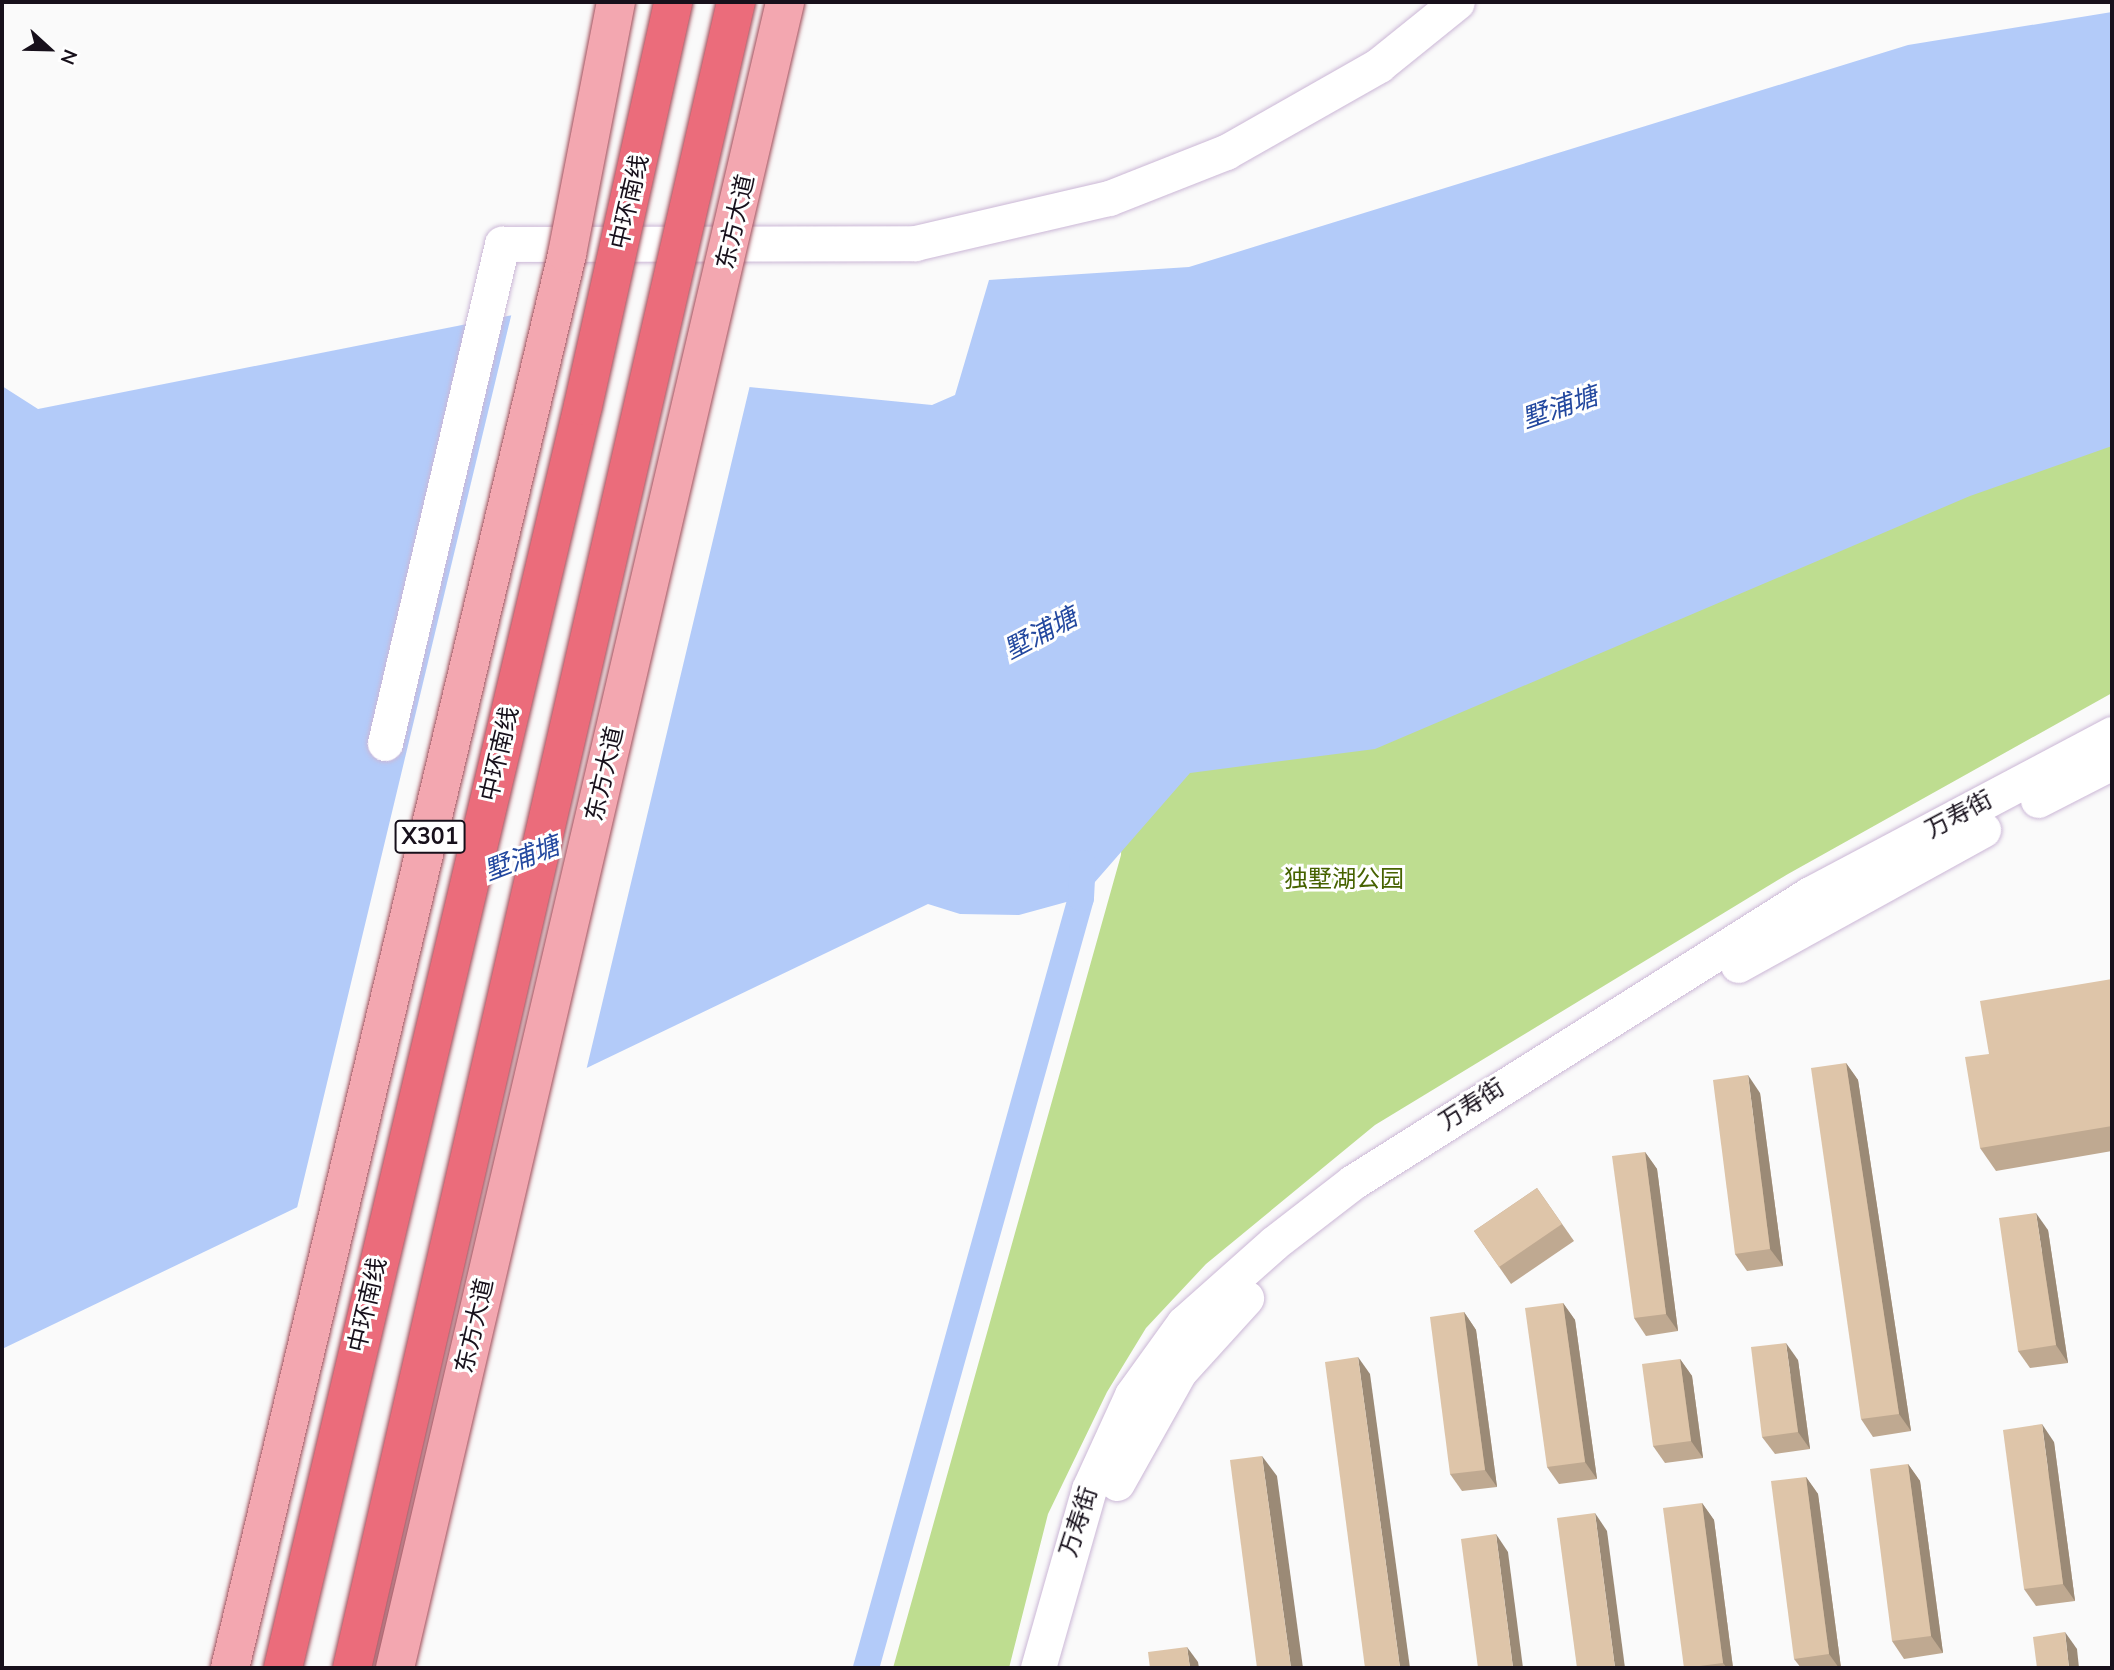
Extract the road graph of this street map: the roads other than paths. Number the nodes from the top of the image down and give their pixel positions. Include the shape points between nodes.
1 (616, 2) edge
2 (673, 2) edge
3 (736, 2) edge
4 (785, 2) edge
5 (1457, 2) edge
6 (2112, 734) edge
7 (385, 743) dead end
8 (2112, 762) edge
9 (230, 1668) edge
10 (283, 1668) edge
11 (352, 1668) edge
12 (395, 1668) edge
13 (1038, 1668) edge
14 (1055, 1668) edge

1 - 9 main road, X301, bridge via 567,254
2 - 10 highway, 中环南线, bridge
3 - 11 highway, bridge
4 - 12 main road, 东方大道, bridge
5 - 7 street via 1380,65 1226,152 1109,198 915,243 502,244
6 - 13 street, 万寿街 via 1810,894 1353,1181 1274,1243 1184,1323 1132,1395 1089,1489
8 - 14 street, 万寿街 via 1655,1011 1370,1193 1286,1258 1215,1328 1149,1417 1109,1501

